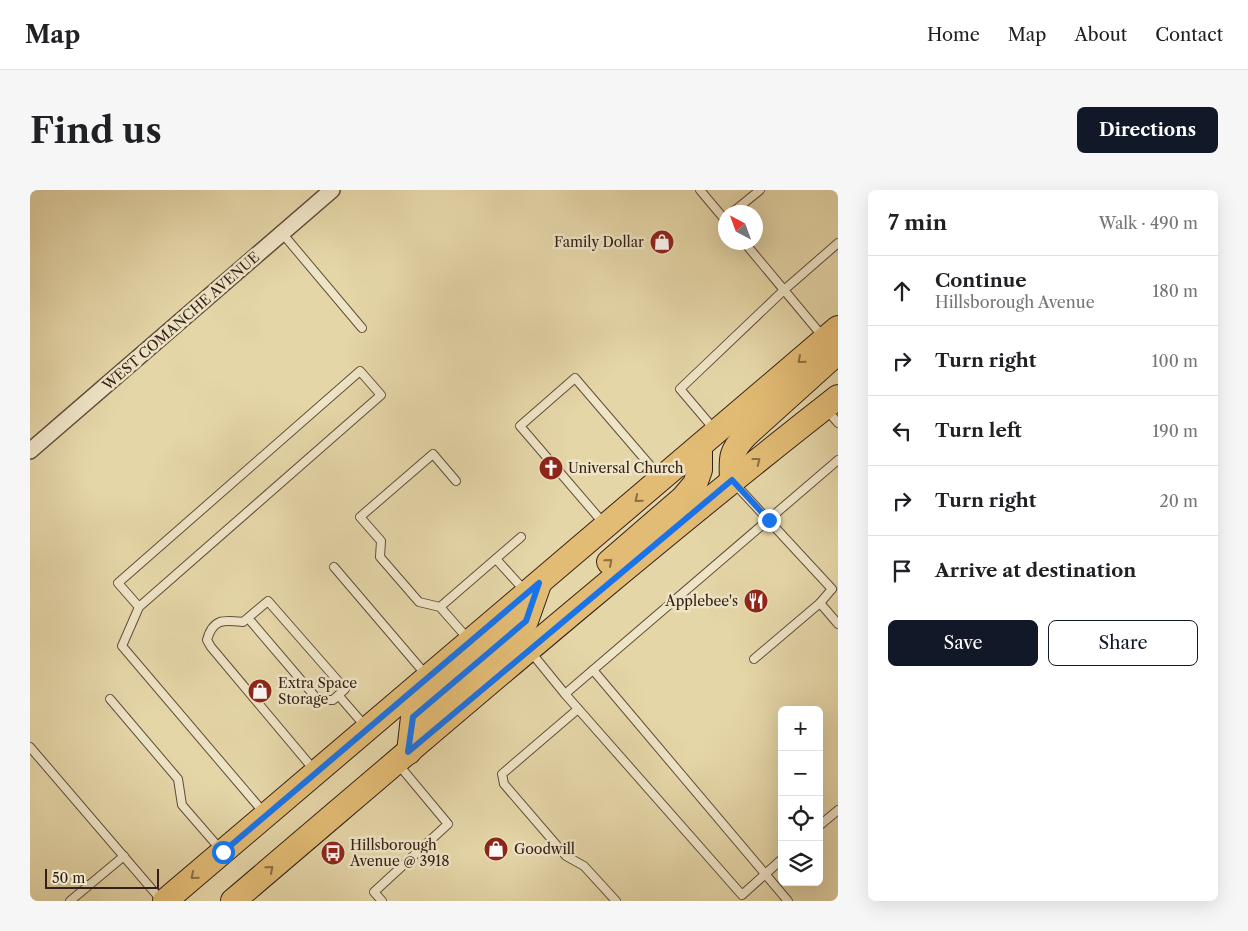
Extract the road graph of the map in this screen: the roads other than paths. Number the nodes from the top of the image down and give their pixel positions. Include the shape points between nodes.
1 (332, 190) edge
2 (700, 190) edge
3 (760, 190) edge
4 (742, 205) edge
5 (718, 211) edge
6 (282, 233) junction
7 (838, 243) edge
8 (751, 250) edge
9 (784, 290) junction
10 (362, 328) dead end
11 (834, 340) edge
12 (834, 409) edge
13 (708, 439) junction
14 (30, 451) edge
15 (838, 460) edge
16 (662, 479) junction
17 (732, 480) junction
18 (456, 481) dead end
19 (769, 520) junction
20 (606, 526) junction
21 (521, 537) dead end
22 (496, 559) junction
23 (334, 567) dead end
24 (835, 587) edge
25 (533, 588) junction
26 (820, 603) junction
27 (139, 607) junction
28 (440, 607) junction
29 (248, 618) junction
30 (838, 624) edge
31 (470, 642) junction
32 (536, 643) junction
33 (754, 659) dead end
34 (593, 670) junction
35 (428, 677) junction
36 (565, 694) junction
37 (339, 696) junction
38 (110, 699) dead end
39 (578, 709) junction
40 (367, 729) junction
41 (30, 747) edge
42 (402, 757) junction
43 (316, 772) junction
44 (838, 810) edge
45 (266, 815) junction
46 (823, 823) edge
47 (223, 852) junction
48 (124, 856) junction
49 (778, 863) edge
50 (765, 874) junction
51 (744, 898) edge
52 (70, 901) edge
53 (164, 901) edge
54 (233, 901) edge
55 (382, 901) edge
56 (616, 901) edge
57 (788, 901) edge

1 - 6 street, WEST COMANCHE AVENUE
2 - 5 lane
3 - 4 lane
6 - 10 lane
6 - 14 street, WEST COMANCHE AVENUE
7 - 9 lane
8 - 9 lane
9 - 11 lane
9 - 13 lane via 680,389
11 -> 13 main road
11 - 17 main road via 735,447 731,461
17 -> 12 main road
13 - 16 main road
32 -> 13 main road via 565,600 695,484
15 - 19 lane
16 -> 20 main road
16 - 20 lane via 575,378 520,426
17 - 19 lane
17 - 32 main road
18 - 28 lane via 433,454 360,517 381,541 380,557 419,602
19 - 24 lane
19 - 34 lane
20 - 25 main road
21 - 22 lane
22 - 25 lane
22 - 28 lane
23 - 35 lane
24 - 26 lane
25 - 31 main road
25 - 42 main road via 526,621 413,717
26 - 30 lane
26 - 33 lane
27 - 27 lane via 381,395 360,371 118,583
27 - 45 lane via 122,646
28 - 31 lane
29 - 37 lane via 318,700 333,700
29 - 37 lane via 268,601 346,689
29 - 43 lane via 243,622 226,620 216,623 206,640
31 - 35 main road
32 - 36 lane
32 - 42 main road
34 - 36 lane
34 - 50 lane
35 - 40 main road
36 - 39 lane
37 - 40 lane
38 - 47 lane via 178,779 182,805
39 - 51 lane
39 - 56 lane via 502,774 504,784 566,856 584,866
40 - 43 main road
41 - 48 lane
54 -> 42 main road
42 - 55 lane via 448,824 374,892
43 - 45 main road
44 - 46 lane
45 - 47 main road
47 -> 53 main road
48 - 52 lane
48 - 53 lane
49 - 50 lane
50 - 51 lane
50 - 57 lane

